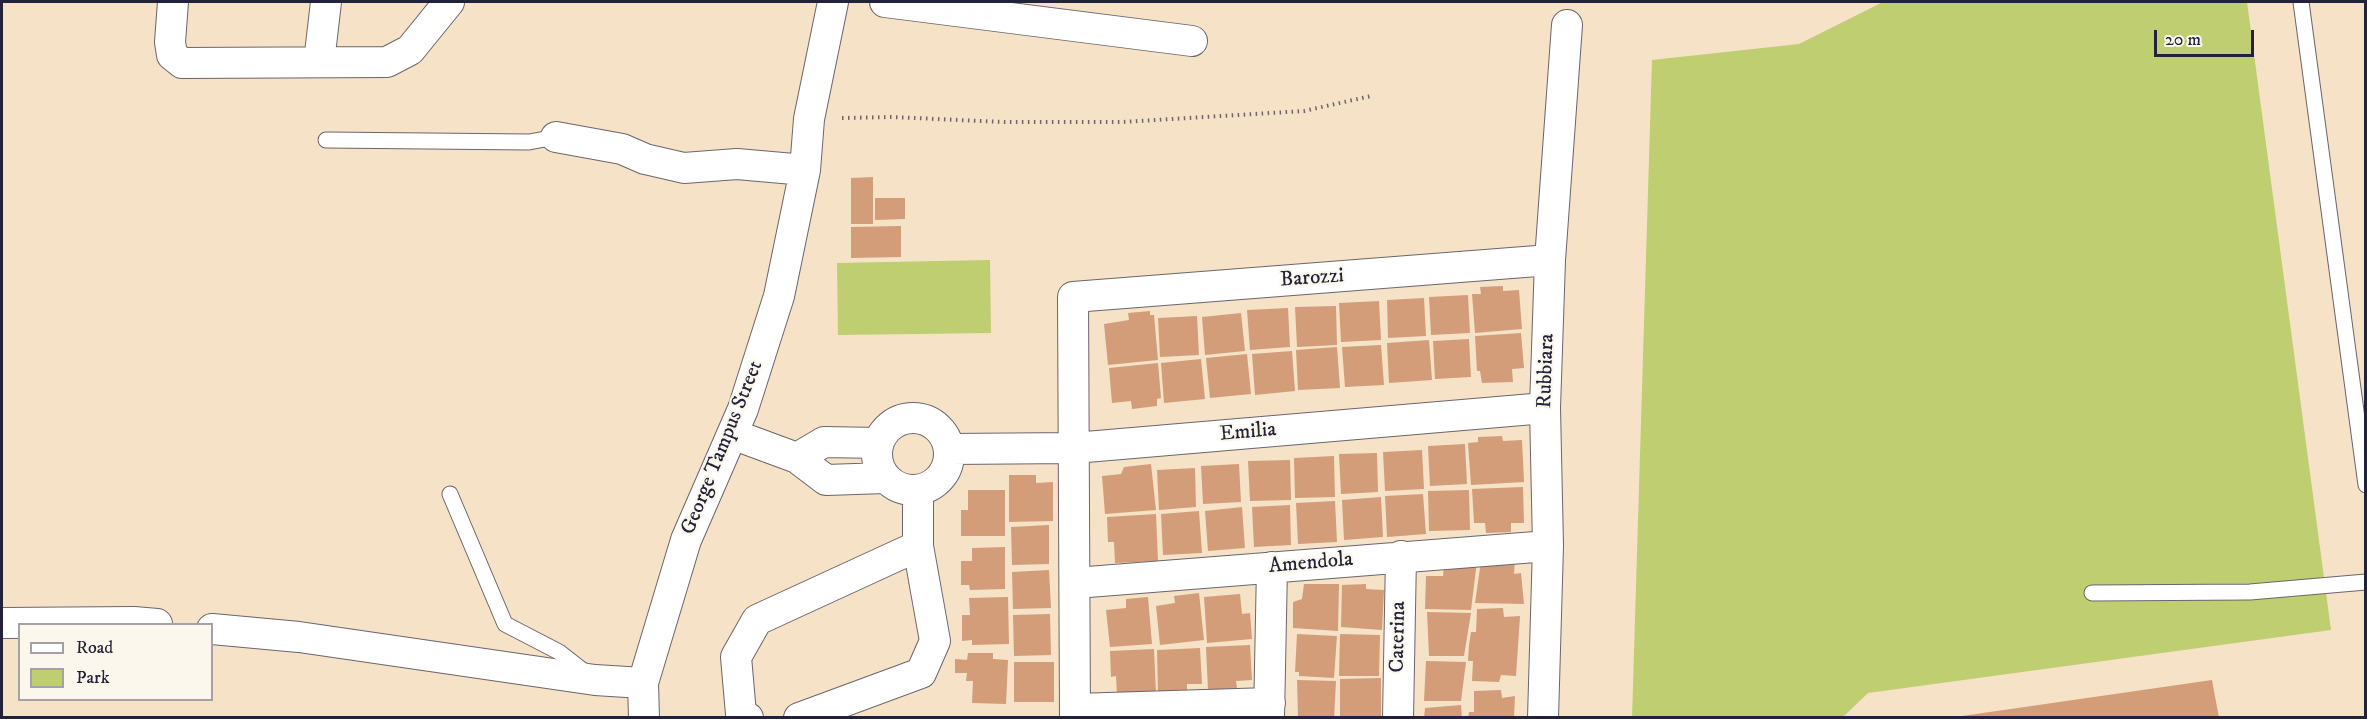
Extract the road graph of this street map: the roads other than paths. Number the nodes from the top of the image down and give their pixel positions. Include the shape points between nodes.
1 (173, 2) edge
2 (326, 2) edge
3 (448, 2) edge
4 (833, 2) edge
5 (885, 2) edge
6 (2301, 2) edge
7 (1567, 25) dead end
8 (1191, 41) dead end
9 (319, 62) junction
10 (556, 137) joint
11 (326, 140) dead end
12 (805, 170) junction
13 (1550, 260) junction
14 (2360, 406) edge
15 (1545, 408) junction
16 (732, 434) junction
17 (878, 442) junction
18 (1074, 448) junction
19 (950, 449) junction
20 (797, 458) junction
21 (885, 478) junction
22 (2366, 485) edge
23 (918, 490) junction
24 (450, 494) dead end
25 (918, 546) junction
26 (1548, 546) junction
27 (1401, 556) junction
28 (1272, 567) junction
29 (2366, 582) edge
30 (1075, 583) junction
31 (2092, 593) dead end
32 (2, 623) edge
33 (146, 623) edge
34 (213, 629) edge
35 (595, 680) junction
36 (643, 683) junction
37 (1270, 710) edge
38 (1075, 713) edge
39 (644, 717) edge
40 (748, 717) edge
41 (799, 717) edge
42 (1398, 717) edge
43 (1543, 717) edge

1 - 9 street via 170,42 172,54 182,63
2 - 9 street
3 - 9 street via 410,50 387,62
4 - 12 street, George Tampus Street via 808,119
5 - 8 street
6 - 14 lane
7 - 13 street, Rubbiara
10 - 11 lane via 529,142
10 - 12 street via 622,149 684,168 737,164
12 - 16 street, George Tampus Street via 779,296
13 - 15 street, Rubbiara
13 - 18 street, Barozzi via 1073,297
14 - 22 lane
15 - 18 street, Emilia
15 - 26 street, Rubbiara
16 - 20 street
16 - 36 street, George Tampus Street via 686,540
17 - 19 street via 896,421 924,418 937,425
17 - 20 street via 824,442
17 - 21 street via 877,461
18 - 19 street, Emilia
18 - 30 street
19 - 23 street via 947,468 936,483
20 - 21 street via 826,480
21 - 23 street via 894,486
23 - 25 street
24 - 35 lane via 505,624 559,652
25 - 40 street via 757,620 736,657 741,714
25 - 41 street via 935,641 921,673
26 - 27 street, Amendola
26 - 43 street, Rubbiara
27 - 28 street, Amendola
27 - 42 street, Caterina
28 - 30 street, Amendola
28 - 37 street
29 - 31 lane via 2250,592
30 - 38 street
32 - 33 street
34 - 35 street via 299,637
35 - 36 street
36 - 39 street, George Tampus Street
37 - 38 street

